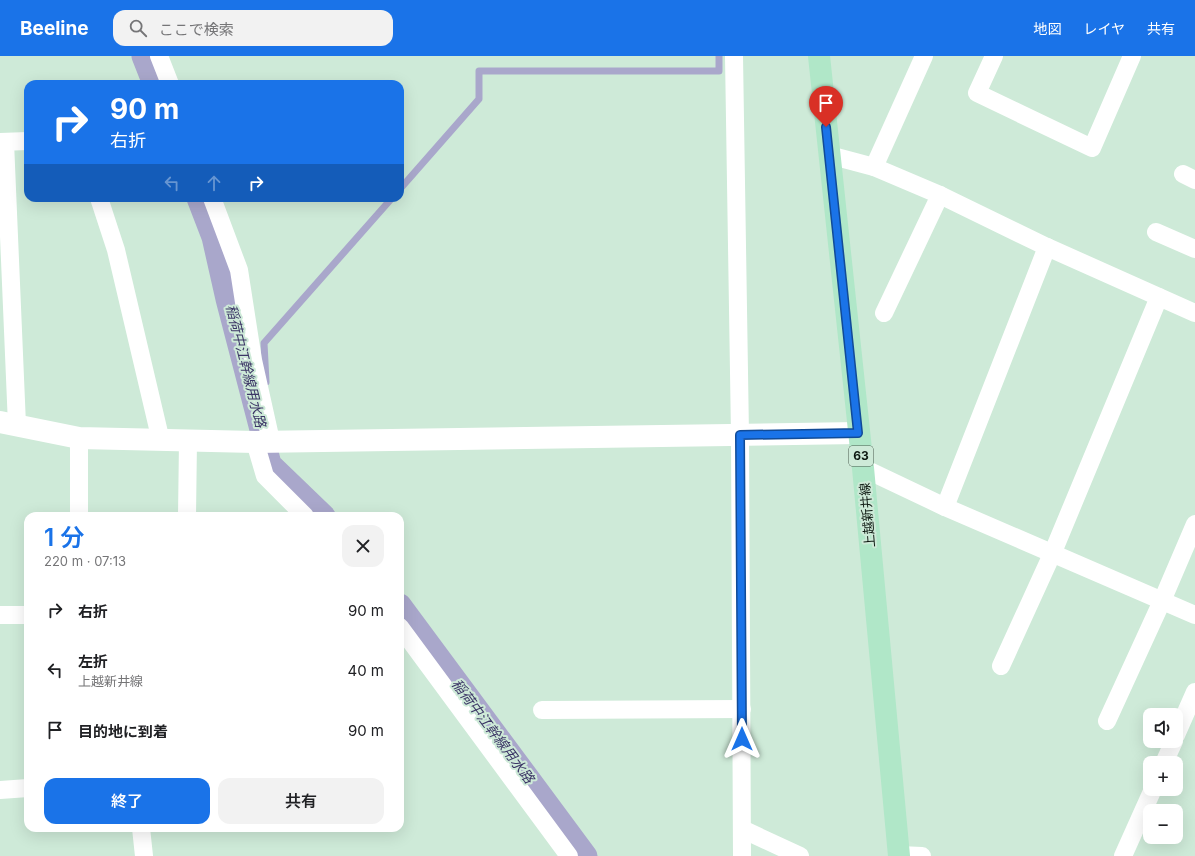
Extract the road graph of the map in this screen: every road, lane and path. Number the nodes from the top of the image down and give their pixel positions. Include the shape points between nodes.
1 (159, 56) edge
2 (734, 56) edge
3 (818, 56) edge
4 (924, 56) edge
5 (994, 56) edge
6 (1132, 56) edge
7 (168, 80) edge
8 (24, 141) edge
9 (2, 142) edge
10 (829, 155) junction
11 (874, 167) junction
12 (940, 195) junction
13 (100, 202) edge
14 (213, 202) edge
15 (1156, 232) dead end
16 (1048, 247) junction
17 (1195, 249) edge
18 (1159, 297) junction
19 (884, 313) dead end
20 (1195, 313) edge
21 (8, 424) edge
22 (858, 433) junction
23 (740, 435) junction
24 (79, 438) junction
25 (161, 441) junction
26 (188, 441) junction
27 (263, 441) junction
28 (863, 468) junction
29 (945, 507) junction
30 (79, 512) edge
31 (187, 512) edge
32 (301, 512) edge
33 (1195, 524) edge
34 (1052, 552) junction
35 (1162, 601) junction
36 (0, 615) edge
37 (24, 615) edge
38 (1195, 615) edge
39 (404, 632) edge
40 (1001, 666) dead end
41 (1195, 692) edge
42 (742, 709) junction
43 (542, 710) dead end
44 (1183, 720) edge
45 (1107, 721) dead end
46 (24, 788) edge
47 (0, 790) edge
48 (1149, 796) edge
49 (742, 829) junction
50 (141, 832) edge
51 (144, 856) edge
52 (569, 856) edge
53 (742, 856) edge
54 (800, 856) edge
55 (899, 856) edge
56 (922, 856) edge
57 (1123, 856) edge

1 - 7 street
2 - 23 street
3 - 10 main road, 上越新井線 / 63
4 - 11 street
5 - 6 street via 977,93 1092,148
8 - 9 street
9 - 21 street
10 - 11 street
10 - 22 main road, 上越新井線 / 63
11 - 12 street
12 - 16 street
12 - 19 street
13 - 25 street via 116,250
14 - 27 street via 238,270
15 - 17 street
16 - 18 street
16 - 29 street
18 - 20 street
18 - 34 street
21 - 24 street
22 - 23 street
22 - 28 main road, 上越新井線 / 63
23 - 27 street
23 - 42 street
24 - 25 street
24 - 30 street
25 - 26 street
26 - 27 street
26 - 31 street
27 - 32 street via 265,476
28 - 29 street
28 - 55 main road, 上越新井線 / 63
29 - 34 street
33 - 35 street
34 - 35 street
34 - 40 street
35 - 38 street
35 - 45 street
36 - 37 street
39 - 52 street
41 - 44 street
42 - 43 street
42 - 49 street
46 - 47 street
48 - 57 street
49 - 53 street
49 - 54 street
50 - 51 street
55 - 56 street

